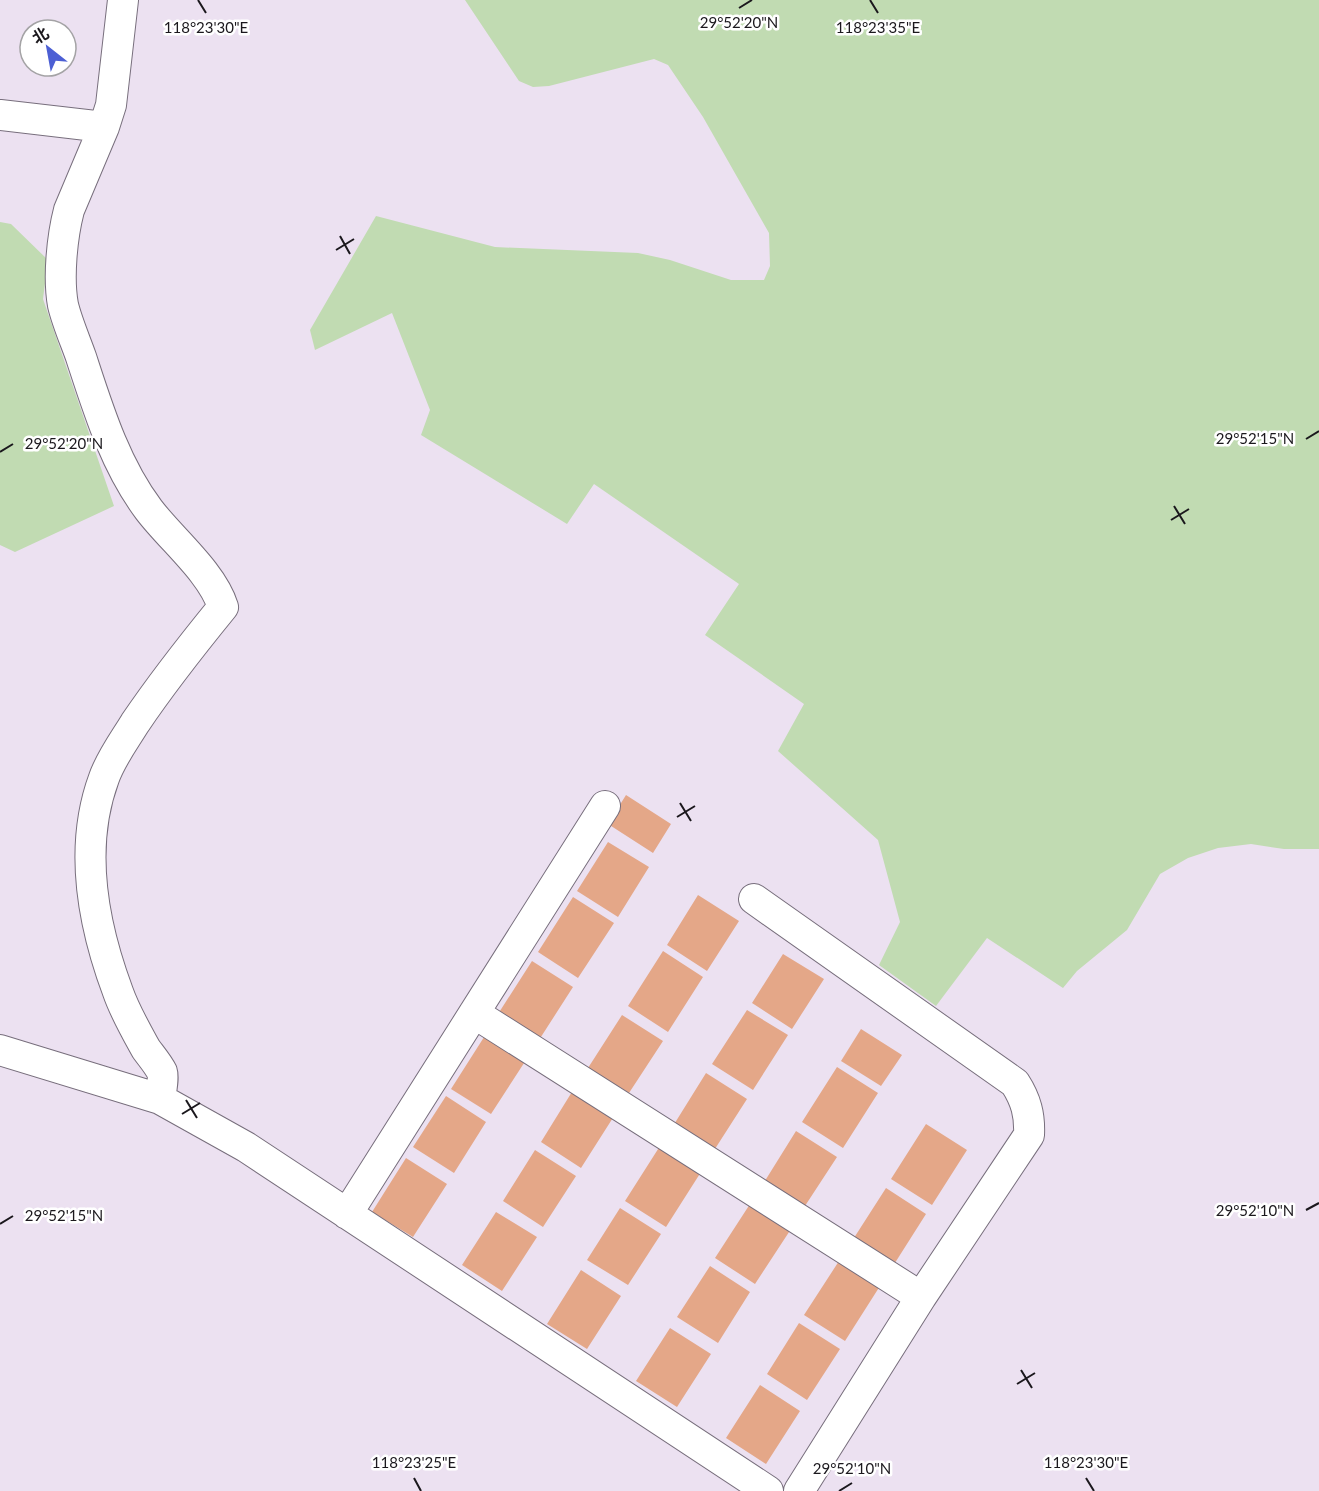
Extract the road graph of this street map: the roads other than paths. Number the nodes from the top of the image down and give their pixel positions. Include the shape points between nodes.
1 (123, 0) edge
2 (0, 115) edge
3 (104, 127) junction
4 (605, 806) dead end
5 (754, 899) dead end
6 (474, 1013) junction
7 (0, 1050) edge
8 (160, 1099) junction
9 (347, 1214) junction
10 (921, 1297) junction
11 (768, 1491) edge
12 (799, 1491) edge

1 - 3 street via 111,105
2 - 3 street
3 - 8 street via 66,222 61,256 63,304 121,464 150,511 194,561 223,607 158,690 115,755 102,785 92,828 96,921 119,995 162,1073
4 - 6 street
5 - 10 street via 1015,1083 1023,1095 1029,1135
6 - 9 street
6 - 10 street
7 - 8 street
8 - 9 street via 246,1147
9 - 11 street
10 - 12 street

